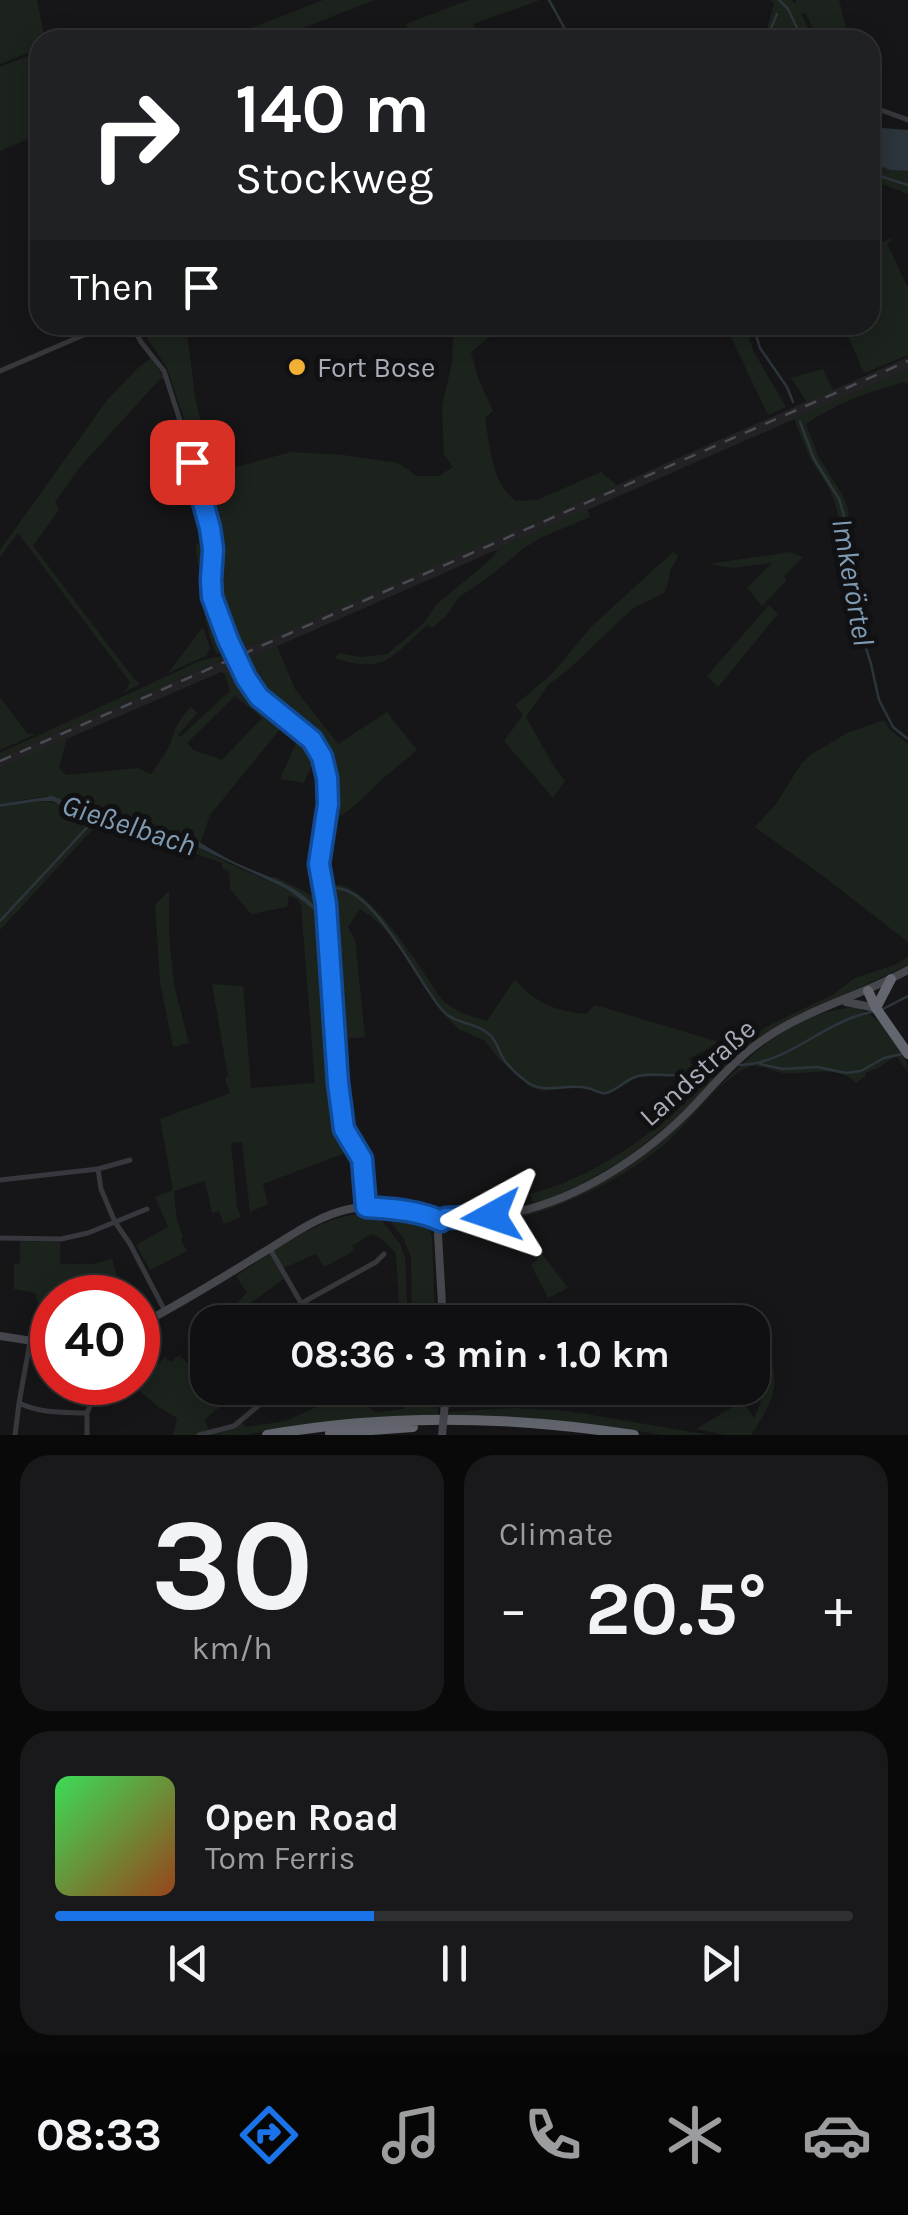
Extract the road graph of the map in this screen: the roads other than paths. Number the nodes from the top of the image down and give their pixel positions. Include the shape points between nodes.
1 (880, 110) edge
2 (908, 120) edge
3 (84, 335) edge
4 (137, 335) edge
5 (0, 371) edge
6 (908, 970) edge
7 (891, 980) junction
8 (868, 991) junction
9 (841, 1002) junction
10 (876, 1008) junction
11 (908, 1054) edge
12 (130, 1160) dead end
13 (98, 1170) junction
14 (0, 1180) edge
15 (366, 1207) junction
16 (148, 1209) dead end
17 (441, 1221) junction
18 (115, 1222) junction
19 (0, 1238) edge
20 (270, 1249) junction
21 (384, 1254) dead end
22 (300, 1304) joint
23 (441, 1305) edge
24 (165, 1312) junction
25 (160, 1315) edge
26 (0, 1336) edge
27 (30, 1341) joint
28 (19, 1403) junction
29 (90, 1405) edge
30 (259, 1405) edge
31 (445, 1405) edge
32 (87, 1412) junction
33 (15, 1435) edge
34 (87, 1435) edge
35 (199, 1435) edge
36 (267, 1435) edge
37 (314, 1435) edge
38 (442, 1435) edge
39 (596, 1435) edge
40 (634, 1435) edge

1 - 2 street
3 - 5 street
4 - 15 street, bridge via 164,370 184,430 210,528 214,604 228,640 259,697 312,740 325,768 328,804 319,864 338,1083 344,1129 362,1159
6 - 7 street, Landstraße
7 - 8 street, Landstraße
7 - 10 highway
8 - 9 street, Landstraße
8 - 10 highway
9 - 10 street
9 - 17 street, Landstraße via 759,1042 664,1134 576,1190 522,1210
10 - 11 highway
12 - 13 street
13 - 14 street
13 - 18 street
15 - 17 street, Landstraße
15 - 20 street via 318,1221
16 - 18 street
17 - 23 street
18 - 19 street via 60,1239
18 - 24 street
20 - 22 street
20 - 24 street
21 - 22 street
24 - 25 street
26 - 27 street
27 - 28 street
28 - 32 street via 46,1412
28 - 33 street
29 - 32 street
30 - 35 street via 234,1426
31 - 38 street, bridge
32 - 34 street
36 - 40 highway via 448,1419
37 - 39 highway via 449,1426

